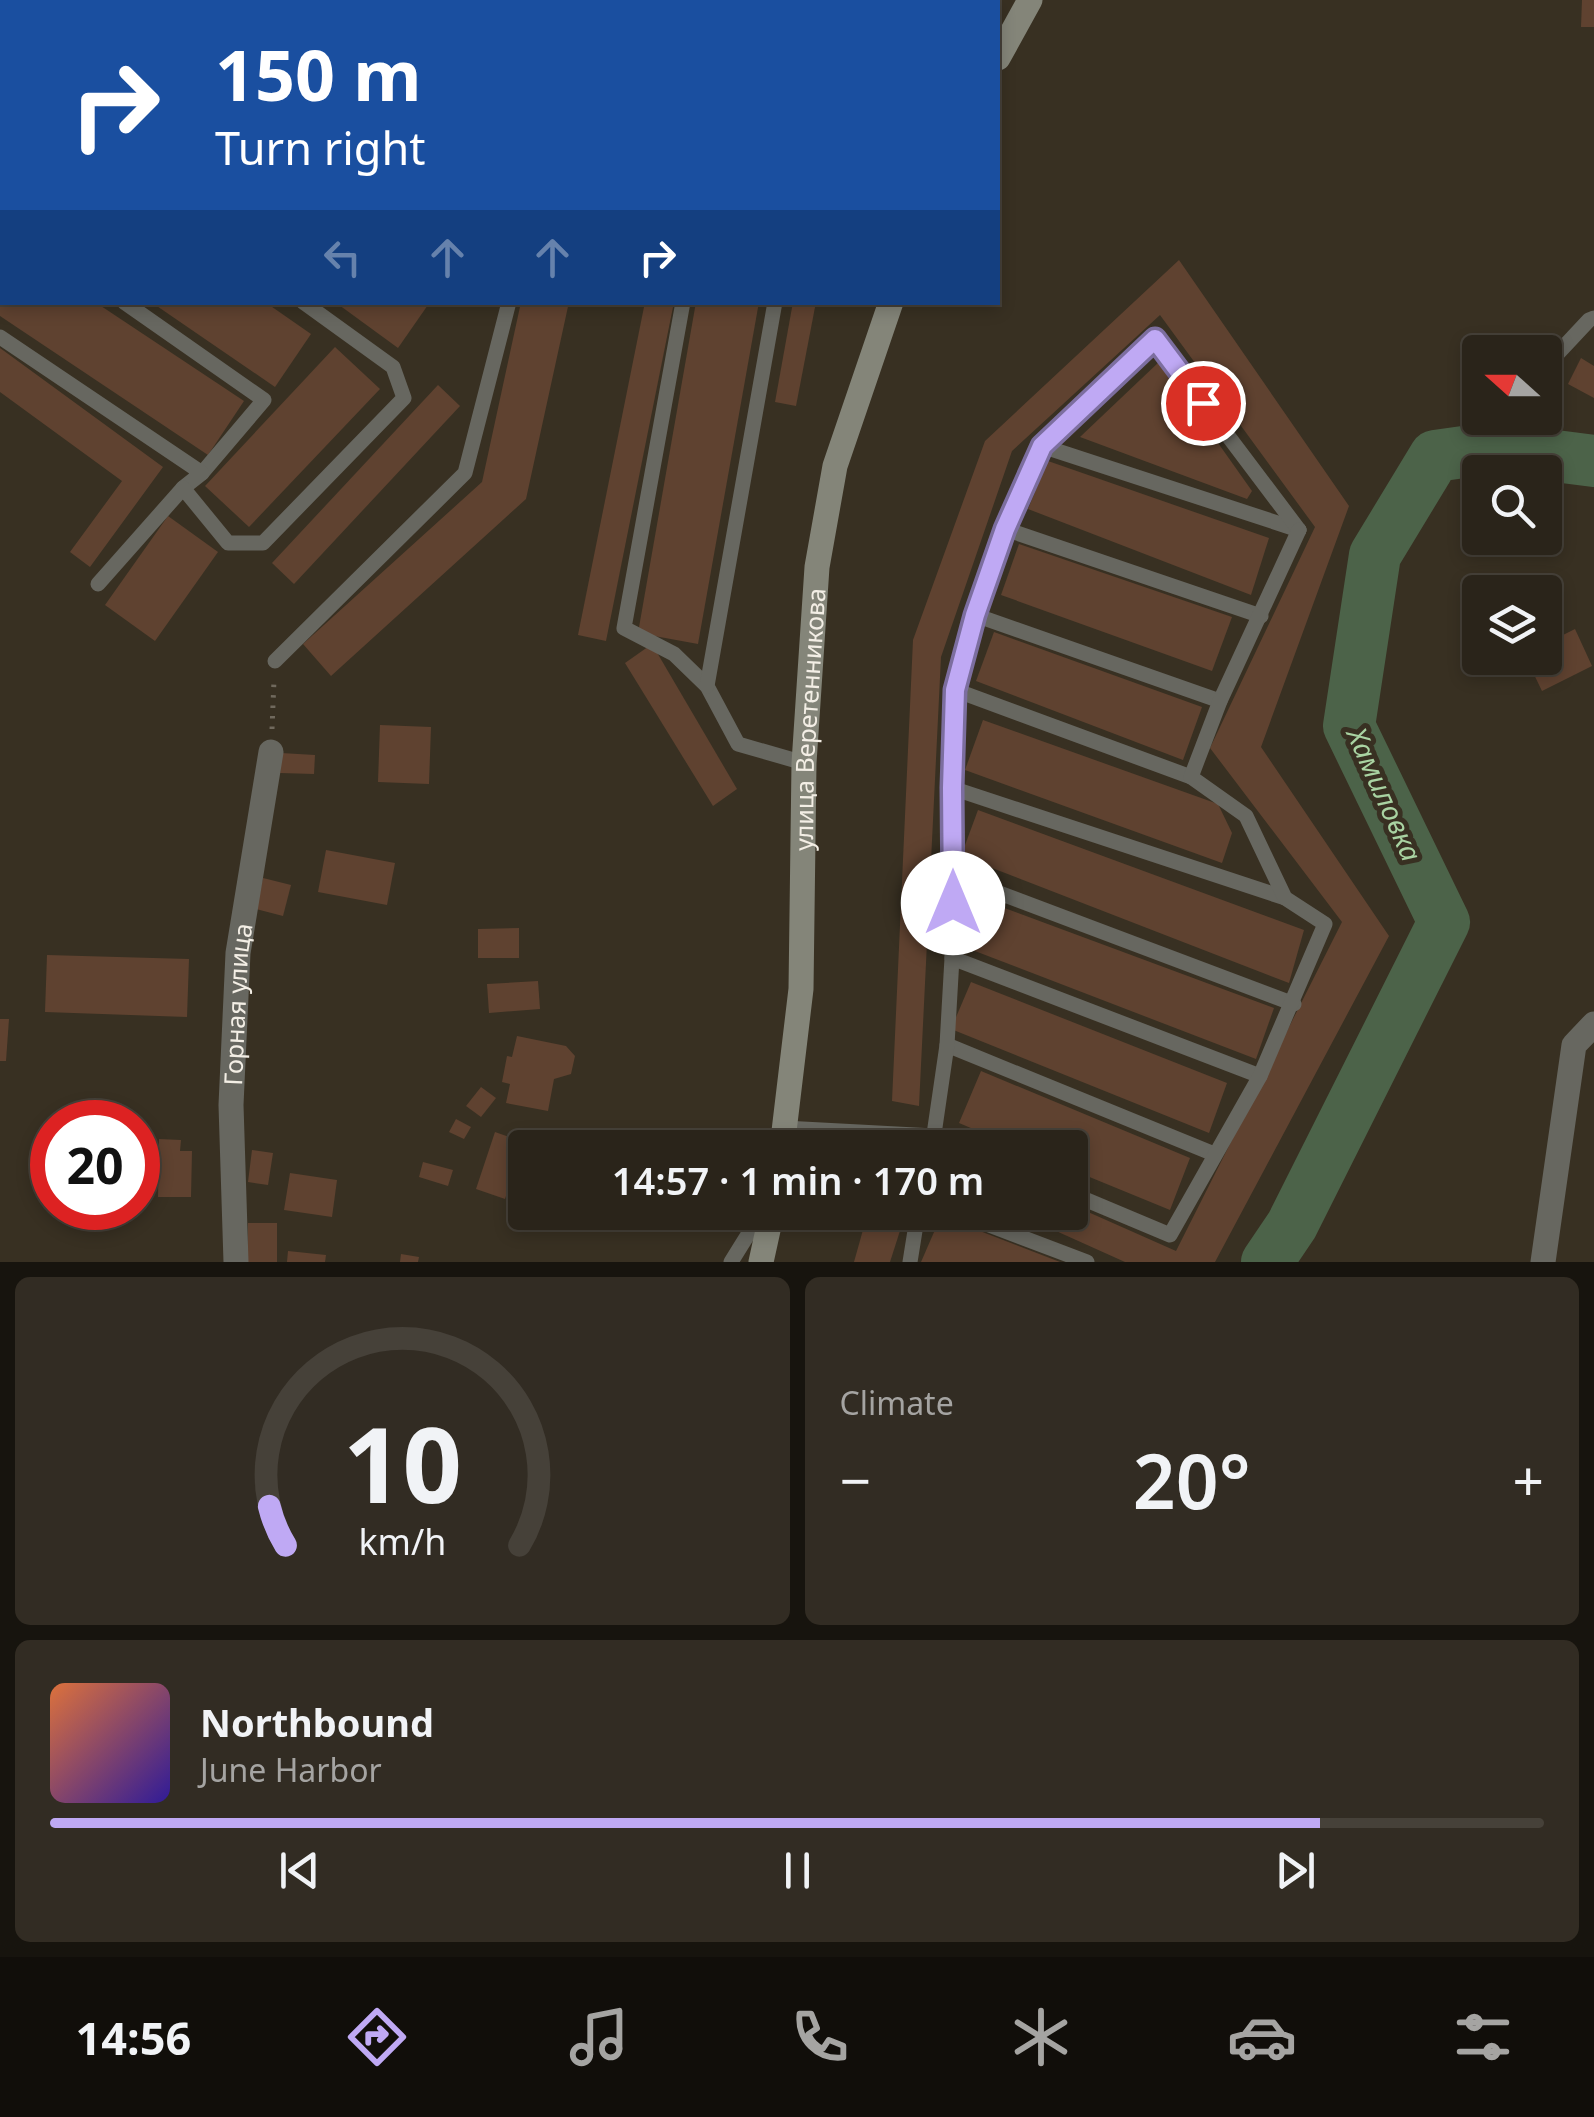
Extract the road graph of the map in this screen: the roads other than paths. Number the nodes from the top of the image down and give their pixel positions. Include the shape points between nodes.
1 (1030, 0) edge
2 (1000, 54) edge
3 (128, 305) edge
4 (308, 305) edge
5 (508, 305) edge
6 (682, 305) edge
7 (774, 305) edge
8 (889, 305) edge
9 (1594, 318) edge
10 (0, 338) edge
11 (1562, 348) edge
12 (1042, 446) junction
13 (202, 473) junction
14 (183, 488) junction
15 (1005, 529) junction
16 (1298, 530) junction
17 (98, 584) dead end
18 (975, 615) junction
19 (1261, 616) junction
20 (275, 661) road end
21 (707, 686) junction
22 (955, 690) junction
23 (1220, 701) junction
24 (271, 752) road end
25 (804, 763) junction
26 (1191, 777) junction
27 (952, 788) junction
28 (954, 876) junction
29 (1285, 898) junction
30 (952, 958) junction
31 (1294, 1004) junction
32 (1594, 1024) edge
33 (948, 1045) junction
34 (1260, 1076) junction
35 (784, 1130) edge
36 (935, 1130) edge
37 (1214, 1154) junction
38 (1088, 1201) edge
39 (751, 1230) edge
40 (768, 1230) edge
41 (915, 1230) edge
42 (1003, 1230) edge
43 (236, 1262) edge
44 (731, 1262) edge
45 (762, 1262) edge
46 (910, 1262) edge
47 (1087, 1262) edge
48 (1543, 1262) edge

1 - 2 main road
3 - 13 lane via 264,400
4 - 14 lane via 393,367 404,398 263,542 228,543
5 - 20 lane via 466,473
6 - 21 lane via 624,628 674,654
7 - 21 lane
8 - 25 main road, улица Веретенникова via 836,466 817,567
9 - 11 lane
10 - 13 lane
12 - 15 lane
12 - 16 lane
12 - 16 lane via 1155,339
13 - 14 lane
14 - 17 lane
15 - 18 lane
15 - 19 lane
16 - 19 lane
18 - 22 lane
18 - 23 lane
19 - 23 lane
21 - 25 lane via 738,744
22 - 26 lane
22 - 27 lane
23 - 26 lane
24 - 43 street, Горная улица via 238,952 231,1105
25 - 35 main road, улица Веретенникова via 802,989
26 - 29 lane via 1246,816
27 - 28 lane
27 - 29 lane
28 - 30 lane
28 - 31 lane
29 - 31 lane via 1326,924
30 - 33 lane
30 - 34 lane
31 - 34 lane
32 - 48 street via 1574,1045
33 - 36 lane
33 - 37 lane
34 - 37 lane
37 - 38 lane via 1170,1235
39 - 44 lane
40 - 45 main road
41 - 46 lane
42 - 47 lane

